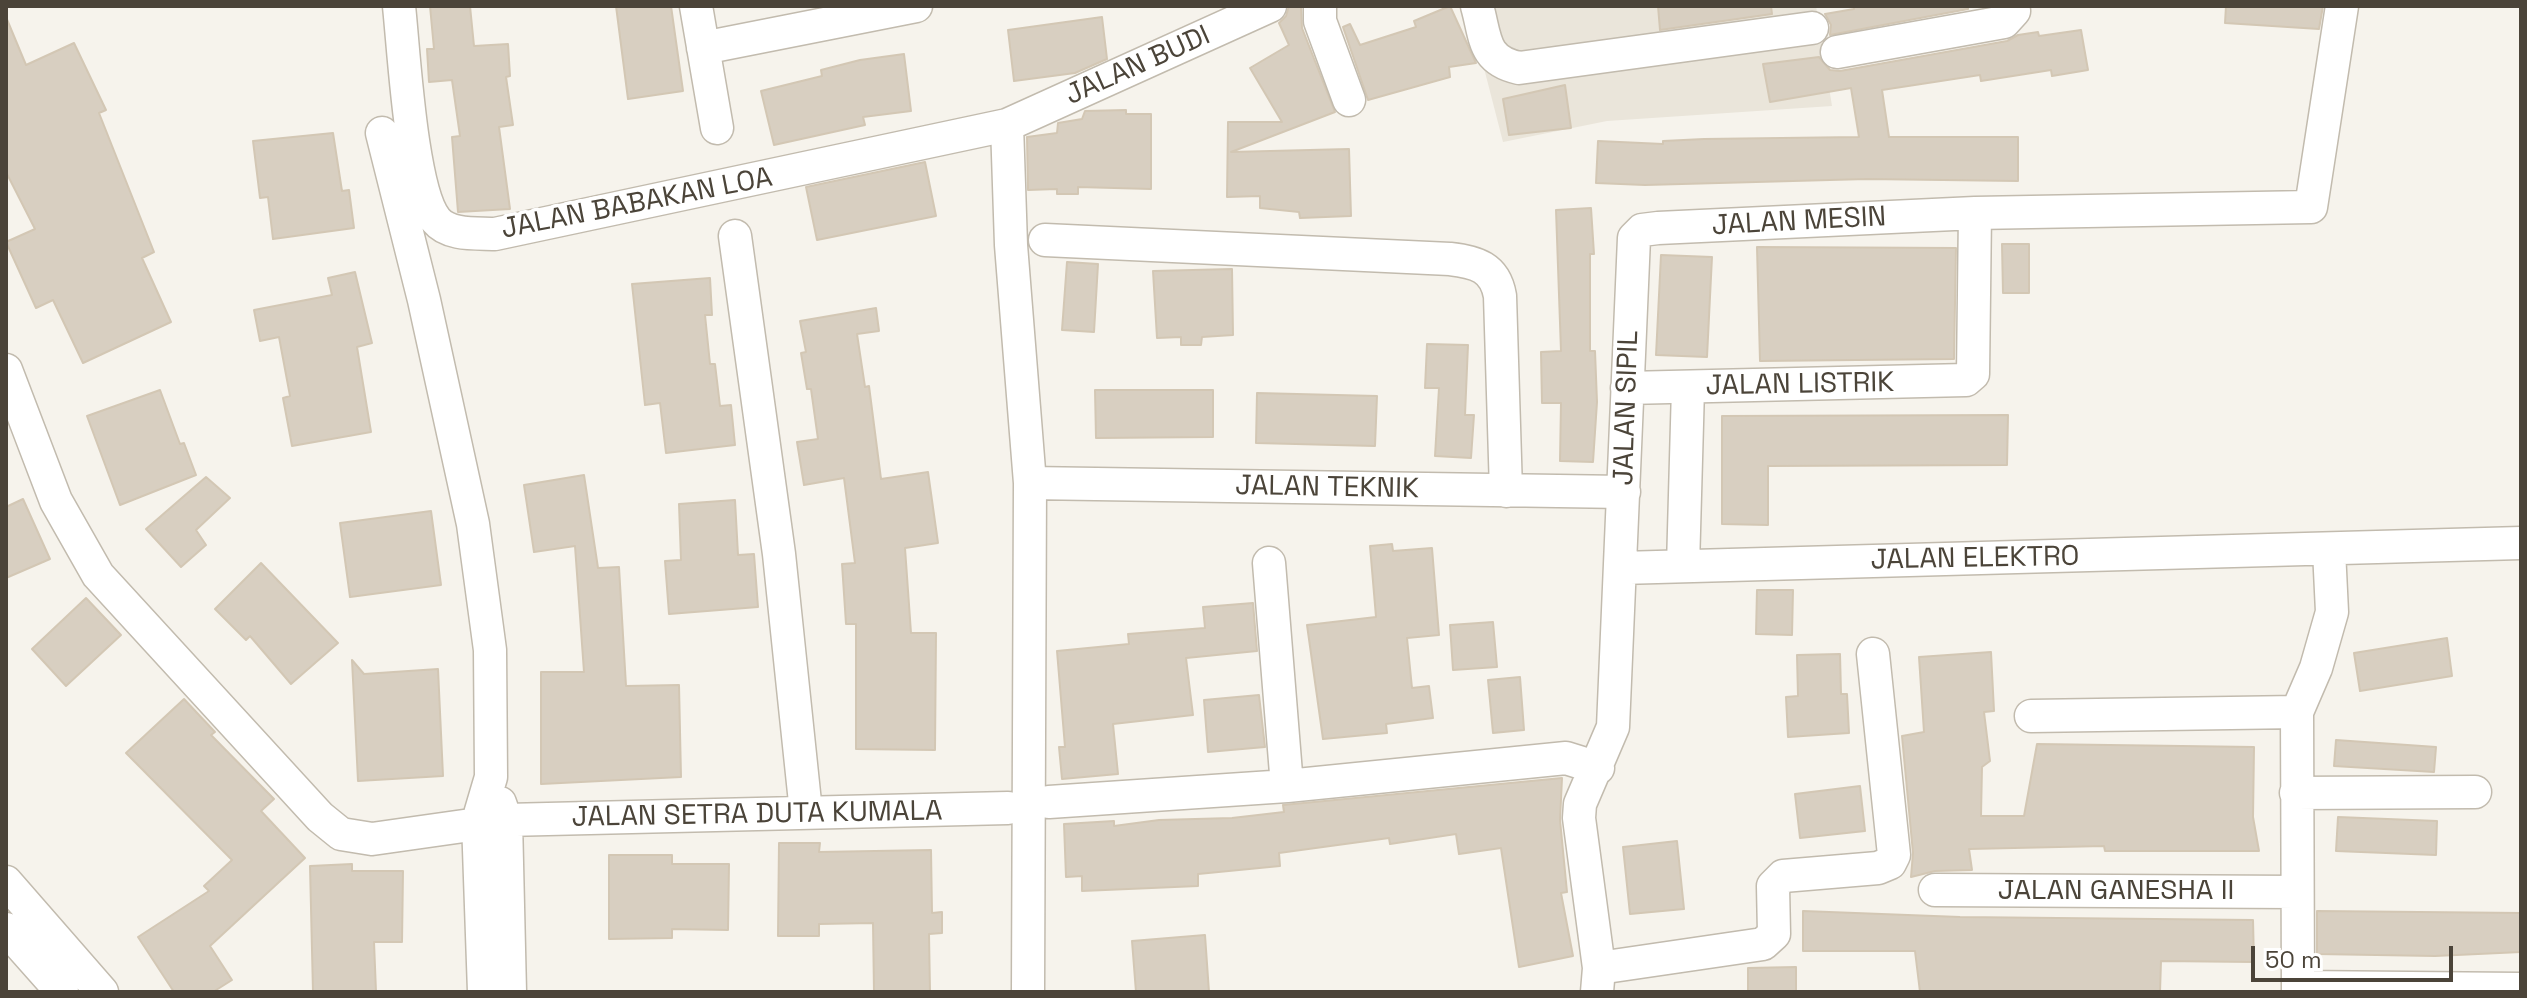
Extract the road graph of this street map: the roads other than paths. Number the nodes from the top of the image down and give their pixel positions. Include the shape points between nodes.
1 (399, 6) edge
2 (696, 6) edge
3 (916, 6) edge
4 (1270, 6) edge
5 (1320, 6) edge
6 (1328, 6) edge
7 (1346, 6) edge
8 (1477, 6) edge
9 (2013, 6) edge
10 (2342, 6) edge
11 (1812, 28) dead end
12 (703, 48) junction
13 (1837, 52) dead end
14 (1349, 100) dead end
15 (1007, 125) junction
16 (717, 128) dead end
17 (382, 133) dead end
18 (1975, 213) junction
19 (735, 236) dead end
20 (1045, 240) dead end
21 (1633, 247) joint
22 (6, 370) edge
23 (1627, 388) junction
24 (1688, 388) junction
25 (1030, 483) junction
26 (1506, 491) junction
27 (1624, 492) junction
28 (2521, 543) edge
29 (2329, 550) junction
30 (1269, 563) dead end
31 (1683, 566) junction
32 (1621, 568) junction
33 (1873, 654) dead end
34 (2297, 712) junction
35 (2031, 716) dead end
36 (1598, 768) junction
37 (1287, 786) junction
38 (2475, 792) dead end
39 (2296, 793) junction
40 (1049, 802) dead end
41 (1008, 808) dead end
42 (806, 812) junction
43 (492, 821) junction
44 (6, 882) edge
45 (1935, 890) dead end
46 (2296, 892) junction
47 (6, 929) edge
48 (1598, 980) edge
49 (2298, 989) edge
50 (2521, 989) edge
51 (62, 992) edge
52 (102, 992) edge
53 (484, 992) edge
54 (510, 992) edge
55 (1028, 992) edge

1 - 15 street, JALAN BABAKAN LOA via 427,203 437,222 453,232 495,234
2 - 12 street
3 - 12 street
4 - 15 street, JALAN BUDI
5 - 14 street via 1324,33
6 - 7 street
8 - 11 street via 1487,49 1501,64 1519,68
9 - 13 street via 2004,22
10 - 18 street via 2311,207
12 - 16 street
15 - 25 street
17 - 43 street via 473,524 490,650
18 - 21 street, JALAN MESIN via 1642,230
18 - 24 street, JALAN LISTRIK via 1971,377 1960,382
19 - 42 street via 779,554
20 - 26 street via 1404,256 1473,262 1487,269 1500,296
21 - 23 street, JALAN SIPIL
22 - 43 street, JALAN SETRA DUTA KUMALA via 56,501 98,575 320,817 341,834 372,839
23 - 24 street, JALAN LISTRIK
23 - 27 street, JALAN SIPIL
24 - 31 street
25 - 26 street, JALAN TEKNIK
25 - 55 street
26 - 27 street, JALAN TEKNIK
27 - 32 street, JALAN SIPIL
28 - 29 street, JALAN ELEKTRO
29 - 31 street, JALAN ELEKTRO
29 - 34 street via 2332,612
30 - 37 street
31 - 32 street, JALAN ELEKTRO
32 - 36 street, JALAN SIPIL via 1613,727
33 - 48 street via 1894,855 1890,863 1783,876 1773,886 1774,934 1763,944
34 - 35 street
34 - 39 street
36 - 37 street via 1566,758
36 - 48 street, JALAN SIPIL via 1580,804 1579,818
37 - 40 street
38 - 39 street
39 - 46 street
41 - 42 street, JALAN SETRA DUTA KUMALA
42 - 43 street, JALAN SETRA DUTA KUMALA
43 - 53 street
43 - 54 street
44 - 52 street
45 - 46 street, JALAN GANESHA II
46 - 49 street
47 - 51 street
49 - 50 street

